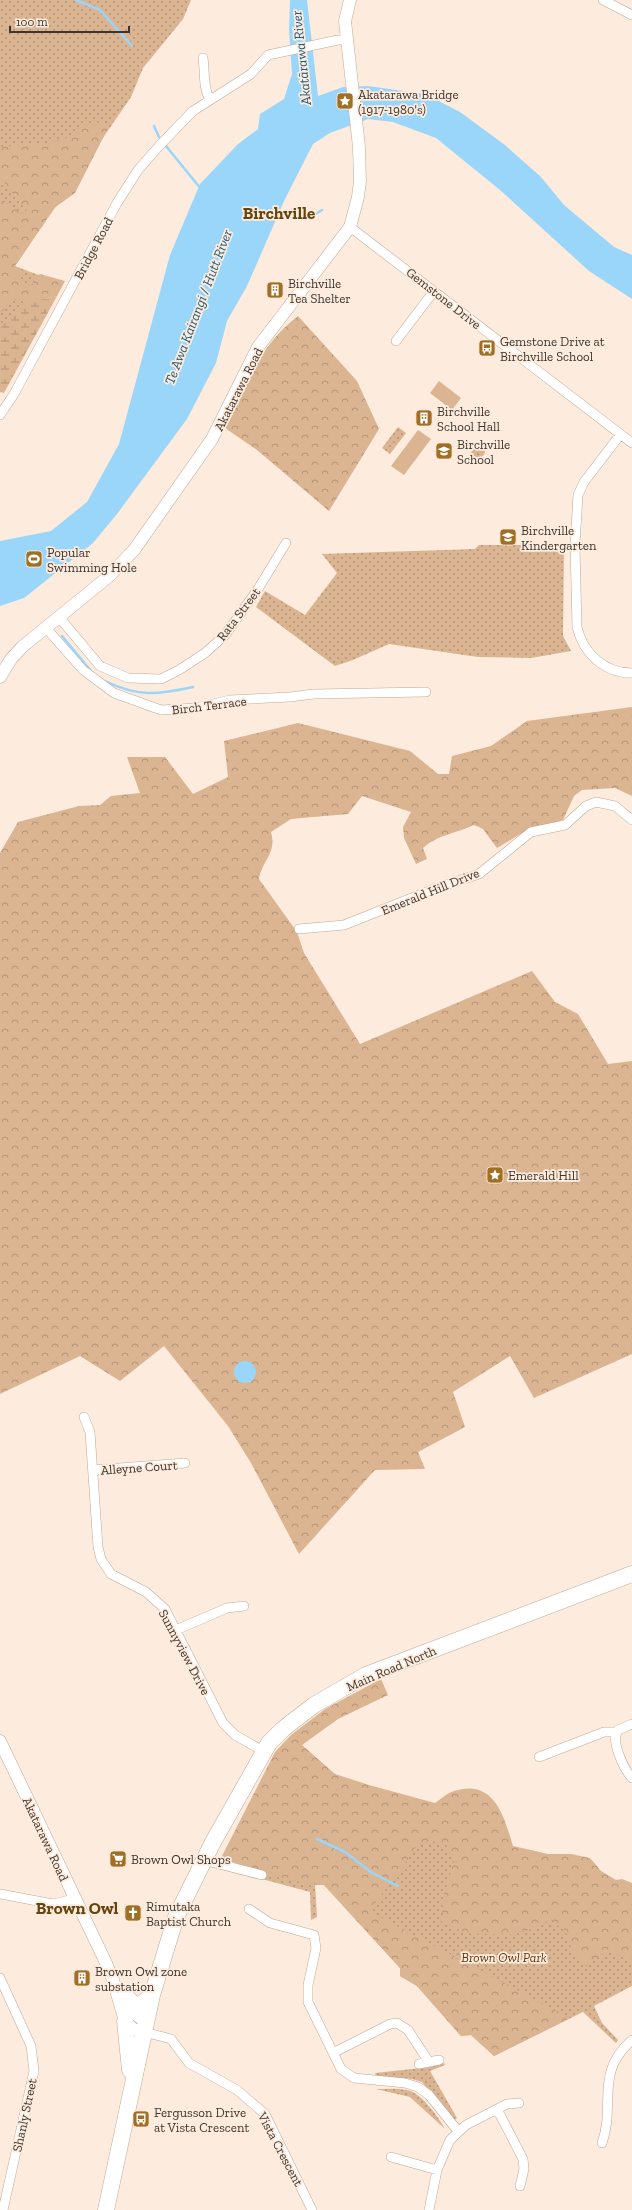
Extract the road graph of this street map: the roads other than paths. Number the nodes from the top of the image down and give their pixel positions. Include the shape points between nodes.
1 (350, 0) edge
2 (603, 0) edge
3 (632, 14) edge
4 (347, 40) junction
5 (203, 58) dead end
6 (210, 99) junction
7 (350, 227) junction
8 (434, 291) junction
9 (396, 341) dead end
10 (0, 416) edge
11 (620, 435) junction
12 (632, 443) edge
13 (286, 543) dead end
14 (59, 617) junction
15 (46, 628) junction
16 (632, 673) edge
17 (0, 677) edge
18 (426, 692) dead end
19 (632, 820) edge
20 (299, 928) dead end
21 (84, 1417) dead end
22 (185, 1463) dead end
23 (93, 1470) junction
24 (632, 1574) edge
25 (244, 1606) dead end
26 (176, 1630) junction
27 (632, 1724) edge
28 (616, 1732) junction
29 (0, 1741) edge
30 (263, 1751) junction
31 (539, 1757) dead end
32 (632, 1778) edge
33 (203, 1860) junction
34 (262, 1875) dead end
35 (0, 1896) edge
36 (74, 1899) junction
37 (249, 1909) dead end
38 (0, 1978) edge
39 (113, 1980) junction
40 (124, 1994) junction
41 (152, 1995) junction
42 (125, 2021) junction
43 (145, 2026) junction
44 (632, 2040) edge
45 (333, 2053) junction
46 (439, 2060) dead end
47 (131, 2092) junction
48 (519, 2103) dead end
49 (497, 2109) junction
50 (458, 2131) junction
51 (602, 2143) dead end
52 (391, 2158) dead end
53 (438, 2170) junction
54 (520, 2186) dead end
55 (3, 2210) edge
56 (106, 2210) edge
57 (312, 2210) edge
58 (429, 2210) edge

1 - 4 street, Akatarawa Road via 345,21
2 - 3 street
4 - 6 street, Bridge Road via 274,53 265,57 251,74
4 - 7 street, Akatarawa Road via 359,147 358,197
5 - 6 street via 205,92
6 - 10 street, Bridge Road via 193,111 138,170 113,209
7 - 8 street, Gemstone Drive
7 - 14 street, Akatarawa Road via 258,347 212,439 141,540 118,568
8 - 9 street
8 - 11 street, Gemstone Drive
11 - 12 street, Gemstone Drive
11 - 16 street via 584,482 578,495 575,546 577,627 584,646 601,664 614,670
13 - 14 street, Rata Street via 258,589 225,635 205,653 161,679 128,678 100,666
14 - 15 street, Akatarawa Road
15 - 17 street, Akatarawa Road via 11,659
15 - 18 street, Birch Terrace via 83,670 114,693 161,710 196,708 230,700 314,694
19 - 20 street, Emerald Hill Drive via 615,806 596,802 586,806 565,825 531,832 479,874 344,925
21 - 23 street, Sunnyview Drive via 90,1432
22 - 23 street, Alleyne Court
23 - 26 street, Sunnyview Drive via 101,1559 111,1574 156,1599 165,1609
24 - 30 highway, Main Road North via 366,1675 314,1705 284,1728
25 - 26 street via 227,1608
26 - 30 street, Sunnyview Drive via 223,1723 235,1735
27 - 28 street
28 - 31 street via 604,1732
28 - 32 street via 618,1751 625,1769
29 - 36 street, Akatarawa Road
30 - 33 highway, Main Road North
33 - 34 street
33 - 41 highway, Main Road North via 176,1917
35 - 36 street via 53,1904
36 - 39 street, Akatarawa Road
37 - 45 street via 270,1923 314,1935 316,1948 308,1997
38 - 55 street, Shanly Street via 31,2046 34,2071
39 - 40 street, Akatarawa Road
39 - 42 street, Akatarawa Road
40 - 41 highway via 137,2005
40 - 43 street, Akatarawa Road via 130,2008
41 - 43 highway, Main Road North
42 - 43 street via 133,2029
42 - 47 highway
43 - 47 highway, Main Road North
43 - 57 street, Vista Crescent via 171,2039 189,2063 238,2090 261,2110 279,2140
44 - 51 street via 623,2048 610,2072 607,2086 608,2128
45 - 46 street via 390,2024 397,2023 408,2030 424,2063
45 - 50 street via 341,2069 350,2076 405,2083 421,2089
47 - 56 highway, Main Road North
48 - 49 street via 507,2104
49 - 50 street
49 - 54 street via 523,2159 524,2169
50 - 53 street via 446,2147
52 - 53 street
53 - 58 street

